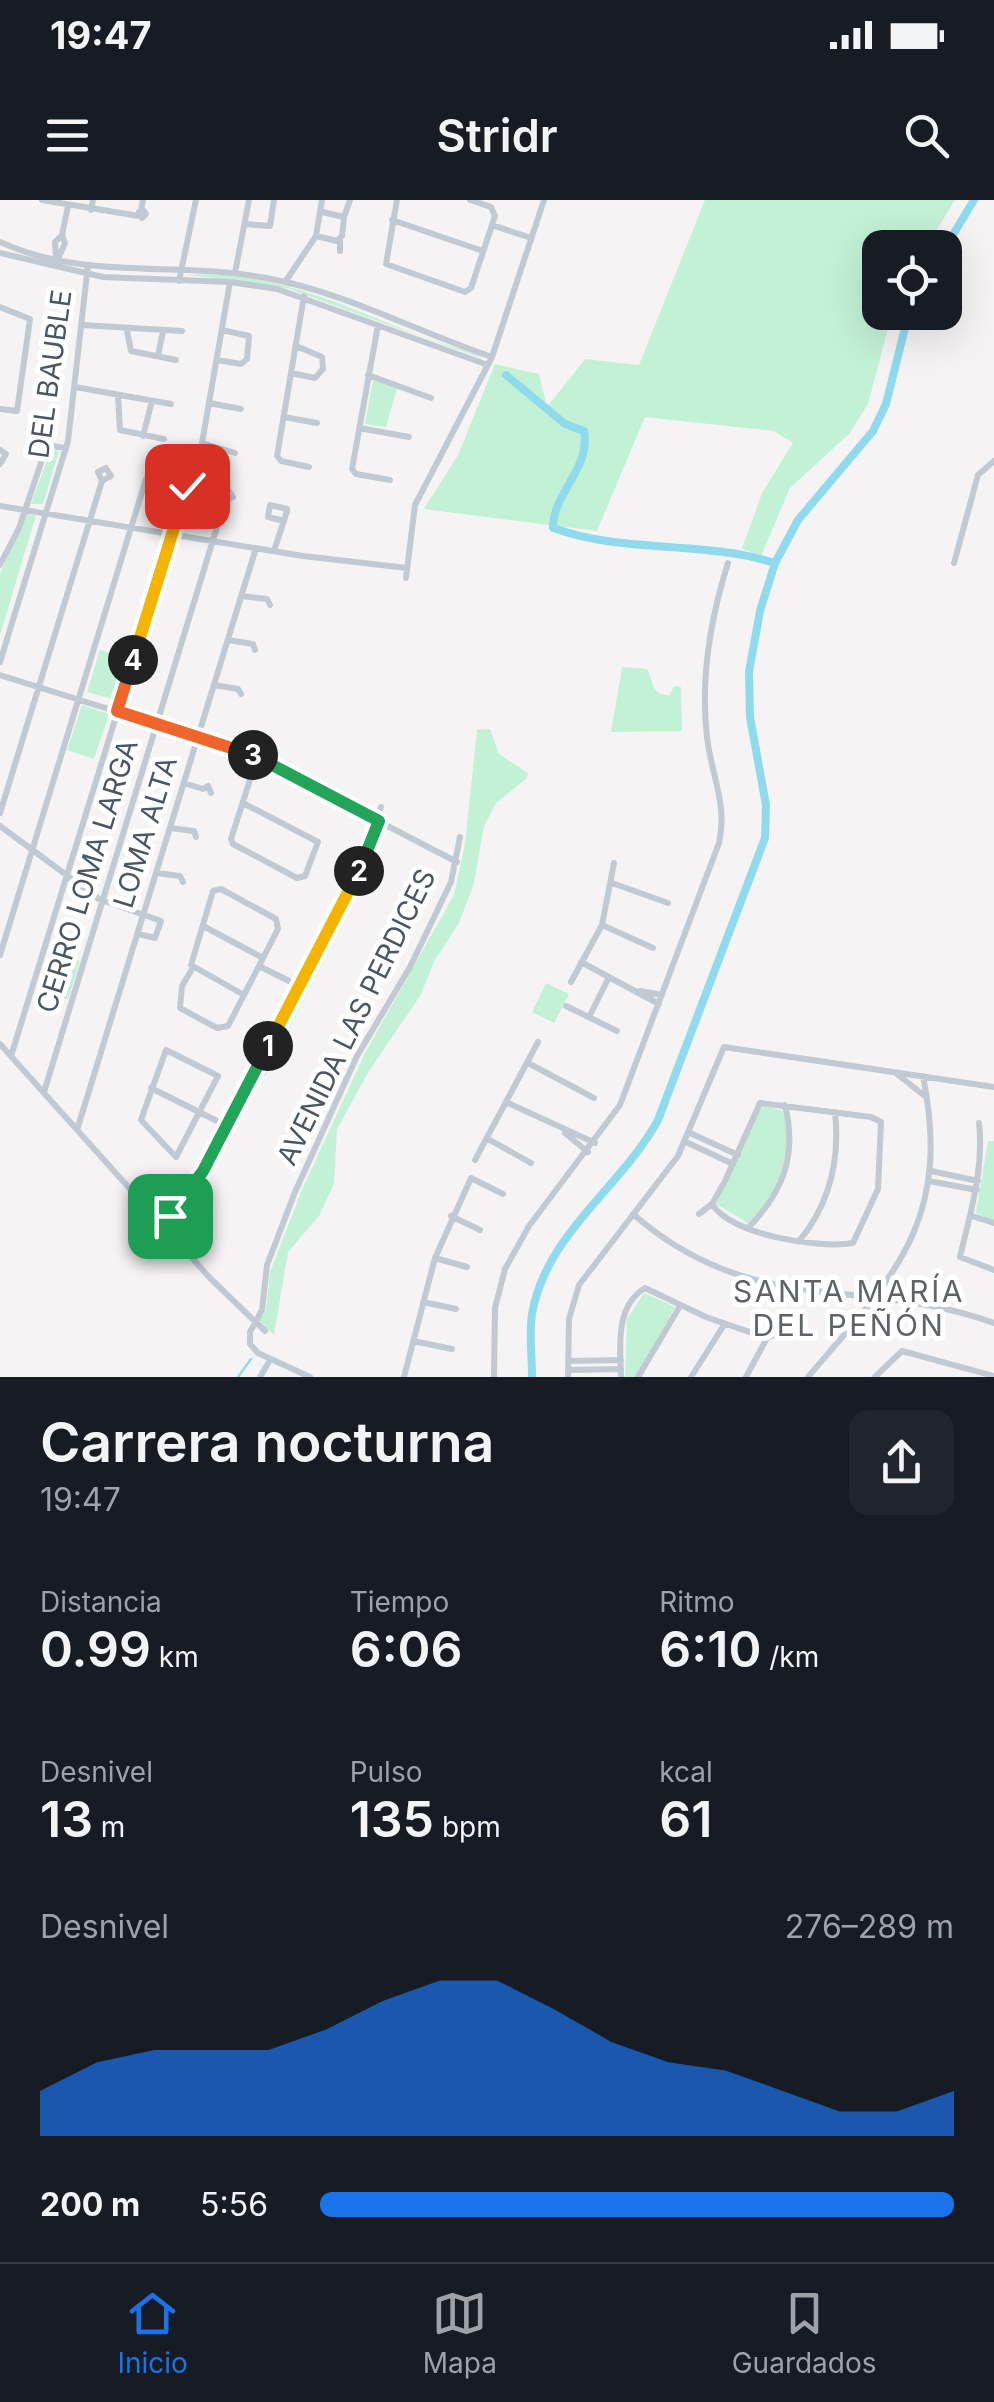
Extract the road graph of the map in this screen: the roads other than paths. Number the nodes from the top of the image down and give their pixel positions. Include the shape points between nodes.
1 (45, 200) edge
2 (93, 200) edge
3 (143, 200) edge
4 (196, 200) edge
5 (249, 200) edge
6 (274, 200) edge
7 (322, 200) edge
8 (350, 200) edge
9 (397, 200) edge
10 (470, 200) edge
11 (544, 200) edge
12 (68, 206) junction
13 (91, 210) junction
14 (322, 212) junction
15 (344, 218) junction
16 (392, 220) junction
17 (244, 224) junction
18 (492, 226) junction
19 (316, 236) junction
20 (531, 238) junction
21 (340, 240) junction
22 (0, 242) edge
23 (340, 251) dead end
24 (483, 252) junction
25 (0, 253) edge
26 (55, 263) junction
27 (88, 265) junction
28 (182, 272) junction
29 (234, 273) junction
30 (87, 274) junction
31 (179, 281) junction
32 (230, 282) junction
33 (285, 282) junction
34 (304, 296) junction
35 (0, 307) edge
36 (378, 324) junction
37 (82, 325) junction
38 (182, 330) dead end
39 (222, 330) junction
40 (126, 331) junction
41 (164, 331) junction
42 (296, 346) junction
43 (158, 356) junction
44 (176, 360) dead end
45 (216, 360) junction
46 (490, 361) junction
47 (291, 373) junction
48 (368, 375) junction
49 (75, 388) junction
50 (117, 396) junction
51 (431, 398) dead end
52 (152, 401) junction
53 (209, 403) junction
54 (171, 404) dead end
55 (241, 409) dead end
56 (0, 410) edge
57 (284, 417) junction
58 (317, 423) dead end
59 (359, 428) junction
60 (143, 436) junction
61 (408, 437) dead end
62 (164, 440) dead end
63 (66, 448) junction
64 (0, 450) edge
65 (235, 452) dead end
66 (994, 461) edge
67 (0, 464) edge
68 (309, 467) dead end
69 (390, 480) dead end
70 (102, 481) dead end
71 (225, 501) dead end
72 (0, 506) edge
73 (26, 510) junction
74 (46, 514) junction
75 (90, 521) junction
76 (284, 521) dead end
77 (131, 528) junction
78 (172, 534) junction
79 (214, 541) junction
80 (256, 548) junction
81 (274, 551) junction
82 (954, 562) dead end
83 (728, 563) dead end
84 (0, 565) edge
85 (407, 568) junction
86 (406, 578) dead end
87 (241, 596) junction
88 (261, 602) dead end
89 (228, 640) junction
90 (247, 647) dead end
91 (0, 662) edge
92 (0, 675) edge
93 (214, 685) junction
94 (39, 687) junction
95 (232, 691) dead end
96 (78, 699) junction
97 (117, 711) junction
98 (157, 724) junction
99 (198, 736) junction
100 (257, 758) junction
101 (184, 783) junction
102 (202, 789) dead end
103 (243, 803) junction
104 (381, 807) dead end
105 (0, 814) edge
106 (379, 821) junction
107 (0, 826) edge
108 (170, 828) junction
109 (196, 837) dead end
110 (460, 837) dead end
111 (32, 850) junction
112 (456, 862) junction
113 (614, 863) dead end
114 (156, 873) junction
115 (67, 875) junction
116 (173, 878) dead end
117 (612, 883) junction
118 (102, 901) junction
119 (668, 903) dead end
120 (144, 914) junction
121 (602, 924) junction
122 (205, 927) junction
123 (138, 934) junction
124 (652, 948) dead end
125 (0, 955) edge
126 (261, 962) junction
127 (581, 962) junction
128 (192, 969) junction
129 (609, 977) junction
130 (571, 982) dead end
131 (299, 986) junction
132 (638, 991) junction
133 (244, 995) junction
134 (662, 995) junction
135 (659, 1004) junction
136 (566, 1006) dead end
137 (589, 1017) junction
138 (617, 1031) dead end
139 (538, 1042) dead end
140 (0, 1044) edge
141 (11, 1056) junction
142 (528, 1063) junction
143 (894, 1072) junction
144 (923, 1076) junction
145 (994, 1087) edge
146 (151, 1088) junction
147 (44, 1092) junction
148 (594, 1098) dead end
149 (927, 1098) junction
150 (508, 1103) junction
151 (786, 1105) junction
152 (835, 1112) junction
153 (201, 1113) junction
154 (979, 1122) dead end
155 (226, 1126) junction
156 (77, 1130) junction
157 (565, 1131) junction
158 (690, 1133) junction
159 (988, 1138) edge
160 (488, 1139) junction
161 (686, 1142) junction
162 (595, 1143) junction
163 (588, 1152) junction
164 (738, 1155) junction
165 (475, 1160) dead end
166 (531, 1163) dead end
167 (733, 1164) junction
168 (930, 1176) junction
169 (978, 1186) junction
170 (503, 1194) dead end
171 (712, 1204) junction
172 (633, 1214) junction
173 (698, 1214) dead end
174 (451, 1216) junction
175 (972, 1216) junction
176 (994, 1223) edge
177 (164, 1226) junction
178 (748, 1228) junction
179 (480, 1230) dead end
180 (799, 1241) junction
181 (435, 1258) junction
182 (466, 1268) dead end
183 (994, 1270) edge
184 (877, 1297) junction
185 (423, 1302) junction
186 (680, 1306) junction
187 (456, 1309) dead end
188 (994, 1323) edge
189 (724, 1324) junction
190 (253, 1326) junction
191 (264, 1331) dead end
192 (780, 1332) dead end
193 (767, 1338) junction
194 (412, 1341) junction
195 (452, 1349) dead end
196 (270, 1360) junction
197 (568, 1369) edge
198 (621, 1369) edge
199 (814, 1370) junction
200 (994, 1376) edge
201 (260, 1377) edge
202 (310, 1377) edge
203 (404, 1377) edge
204 (494, 1377) edge
205 (638, 1377) edge
206 (691, 1377) edge
207 (746, 1377) edge
208 (808, 1377) edge
209 (822, 1377) edge
210 (875, 1377) edge

1 - 12 street
2 - 13 street
3 - 13 street via 140,213
4 - 28 street
5 - 17 street
6 - 17 street via 270,226
7 - 14 street
8 - 15 street
9 - 16 street
10 - 18 street via 493,209
11 - 20 street
12 - 13 street
12 - 26 street via 63,253
14 - 15 street
14 - 19 street
15 - 21 street
16 - 24 street
16 - 24 street via 384,259 390,268 466,292
17 - 29 street
18 - 20 street
18 - 24 street
19 - 21 street
19 - 33 street
20 - 46 street
21 - 23 street
22 - 26 street
25 - 26 street
26 - 27 street
26 - 30 street
27 - 28 street
27 - 30 street, DEL BAUBLE
28 - 29 street
28 - 31 street
29 - 33 street
30 - 31 street
30 - 37 street, DEL BAUBLE
31 - 32 street
32 - 34 street
32 - 39 street
33 - 46 street
34 - 36 street
34 - 42 street
35 - 56 street via 28,316 20,414
36 - 46 street
36 - 48 street
37 - 40 street
37 - 49 street, DEL BAUBLE
38 - 41 street
39 - 45 street
39 - 45 street via 249,336 248,359
40 - 41 street
40 - 43 street via 132,351
41 - 43 street
42 - 47 street
42 - 47 street via 322,356 324,369 315,378
43 - 44 street
45 - 53 street
46 - 85 street via 418,496
47 - 57 street
48 - 51 street
48 - 59 street
49 - 50 street
49 - 63 street, DEL BAUBLE
50 - 52 street
50 - 60 street via 120,430
52 - 54 street
52 - 60 street
53 - 55 street
53 - 65 street via 203,444
57 - 58 street
57 - 68 street via 278,459
59 - 61 street
59 - 69 street via 353,472
60 - 62 street
63 - 73 street via 45,451
63 - 74 street, DEL BAUBLE
64 - 67 street via 6,454
66 - 82 street via 978,475
70 - 75 street
71 - 79 street, CERRO LOMA LARGA
72 - 73 street
73 - 74 street
73 - 84 street
74 - 75 street
74 - 91 street, DEL BAUBLE
75 - 77 street
75 - 94 street
76 - 81 street
77 - 78 street
77 - 78 street via 146,479 166,479 187,486
77 - 96 street
78 - 79 street
78 - 97 street
79 - 80 street
79 - 98 street, CERRO LOMA LARGA
80 - 81 street
80 - 87 street, LOMA ALTA
81 - 85 street
83 - 134 street via 705,677 721,835
85 - 86 street
87 - 88 street
87 - 89 street, LOMA ALTA
89 - 90 street
89 - 93 street, LOMA ALTA
92 - 94 street
93 - 95 street
93 - 99 street, LOMA ALTA
94 - 96 street
94 - 105 street
96 - 97 street
96 - 111 street
97 - 98 street
97 - 115 street
98 - 99 street
98 - 118 street, CERRO LOMA LARGA
99 - 100 street
99 - 101 street, LOMA ALTA
100 - 103 street
100 - 106 street
101 - 102 street
101 - 108 street, LOMA ALTA
103 - 103 street via 318,842 305,876 296,878 233,844
104 - 106 street
106 - 112 street
106 - 131 street
107 - 111 street
108 - 109 street via 194,831
108 - 114 street, LOMA ALTA
110 - 112 street, AVENIDA LAS PERDICES
111 - 115 street
111 - 125 street
112 - 190 street, AVENIDA LAS PERDICES via 295,1192 272,1246 262,1310
113 - 117 street
114 - 116 street
114 - 120 street, LOMA ALTA
115 - 118 street
115 - 141 street
117 - 119 street
117 - 121 street
118 - 120 street
118 - 147 street, CERRO LOMA LARGA
120 - 123 street, LOMA ALTA
120 - 123 street via 160,920 157,936
121 - 124 street
121 - 127 street
122 - 126 street
122 - 126 street via 212,890 221,889 279,922
122 - 128 street
123 - 156 street, LOMA ALTA
126 - 131 street
126 - 133 street
127 - 129 street
127 - 130 street
128 - 133 street
128 - 133 street via 180,1008 217,1028 228,1026
129 - 132 street
129 - 137 street
131 - 155 street
132 - 134 street
132 - 135 street
134 - 135 street
135 - 162 street via 625,1094
136 - 137 street
137 - 138 street
139 - 142 street
140 - 141 street
141 - 147 street
142 - 148 street
142 - 150 street
143 - 144 street
143 - 149 street
143 - 158 street via 724,1047
144 - 145 street
144 - 149 street
146 - 153 street
146 - 153 street via 141,1120 171,1155 180,1154
146 - 153 street via 162,1053 172,1050 218,1076
147 - 156 street
149 - 168 street
150 - 157 street
150 - 160 street
151 - 152 street
151 - 164 street via 760,1102
151 - 178 street via 787,1170 772,1202
152 - 180 street via 832,1178
152 - 180 street via 880,1120 879,1182 853,1243
153 - 155 street
154 - 159 street
155 - 177 street
156 - 177 street
157 - 162 street
157 - 163 street
158 - 161 street
158 - 164 street
159 - 169 street
160 - 165 street
160 - 166 street
161 - 167 street
161 - 172 street
162 - 163 street
163 - 204 street via 529,1226 506,1269 495,1308
164 - 167 street
167 - 171 street
168 - 169 street
168 - 184 street via 910,1242
169 - 175 street
170 - 174 street via 471,1178
171 - 173 street
171 - 178 street
172 - 184 street via 686,1252 747,1279 797,1291
172 - 197 street via 577,1289 568,1322
174 - 179 street
174 - 181 street
175 - 176 street
175 - 183 street via 960,1258
177 - 190 street
178 - 180 street
181 - 182 street
181 - 185 street
184 - 188 street
184 - 199 street
185 - 187 street
185 - 194 street
186 - 189 street
186 - 198 street via 645,1288 624,1314
186 - 205 street
189 - 193 street
189 - 206 street
190 - 191 street
190 - 196 street via 252,1347
192 - 193 street
193 - 207 street
194 - 195 street
194 - 203 street
196 - 201 street
196 - 202 street
197 - 198 street
199 - 208 street
199 - 209 street
200 - 210 street via 900,1352

